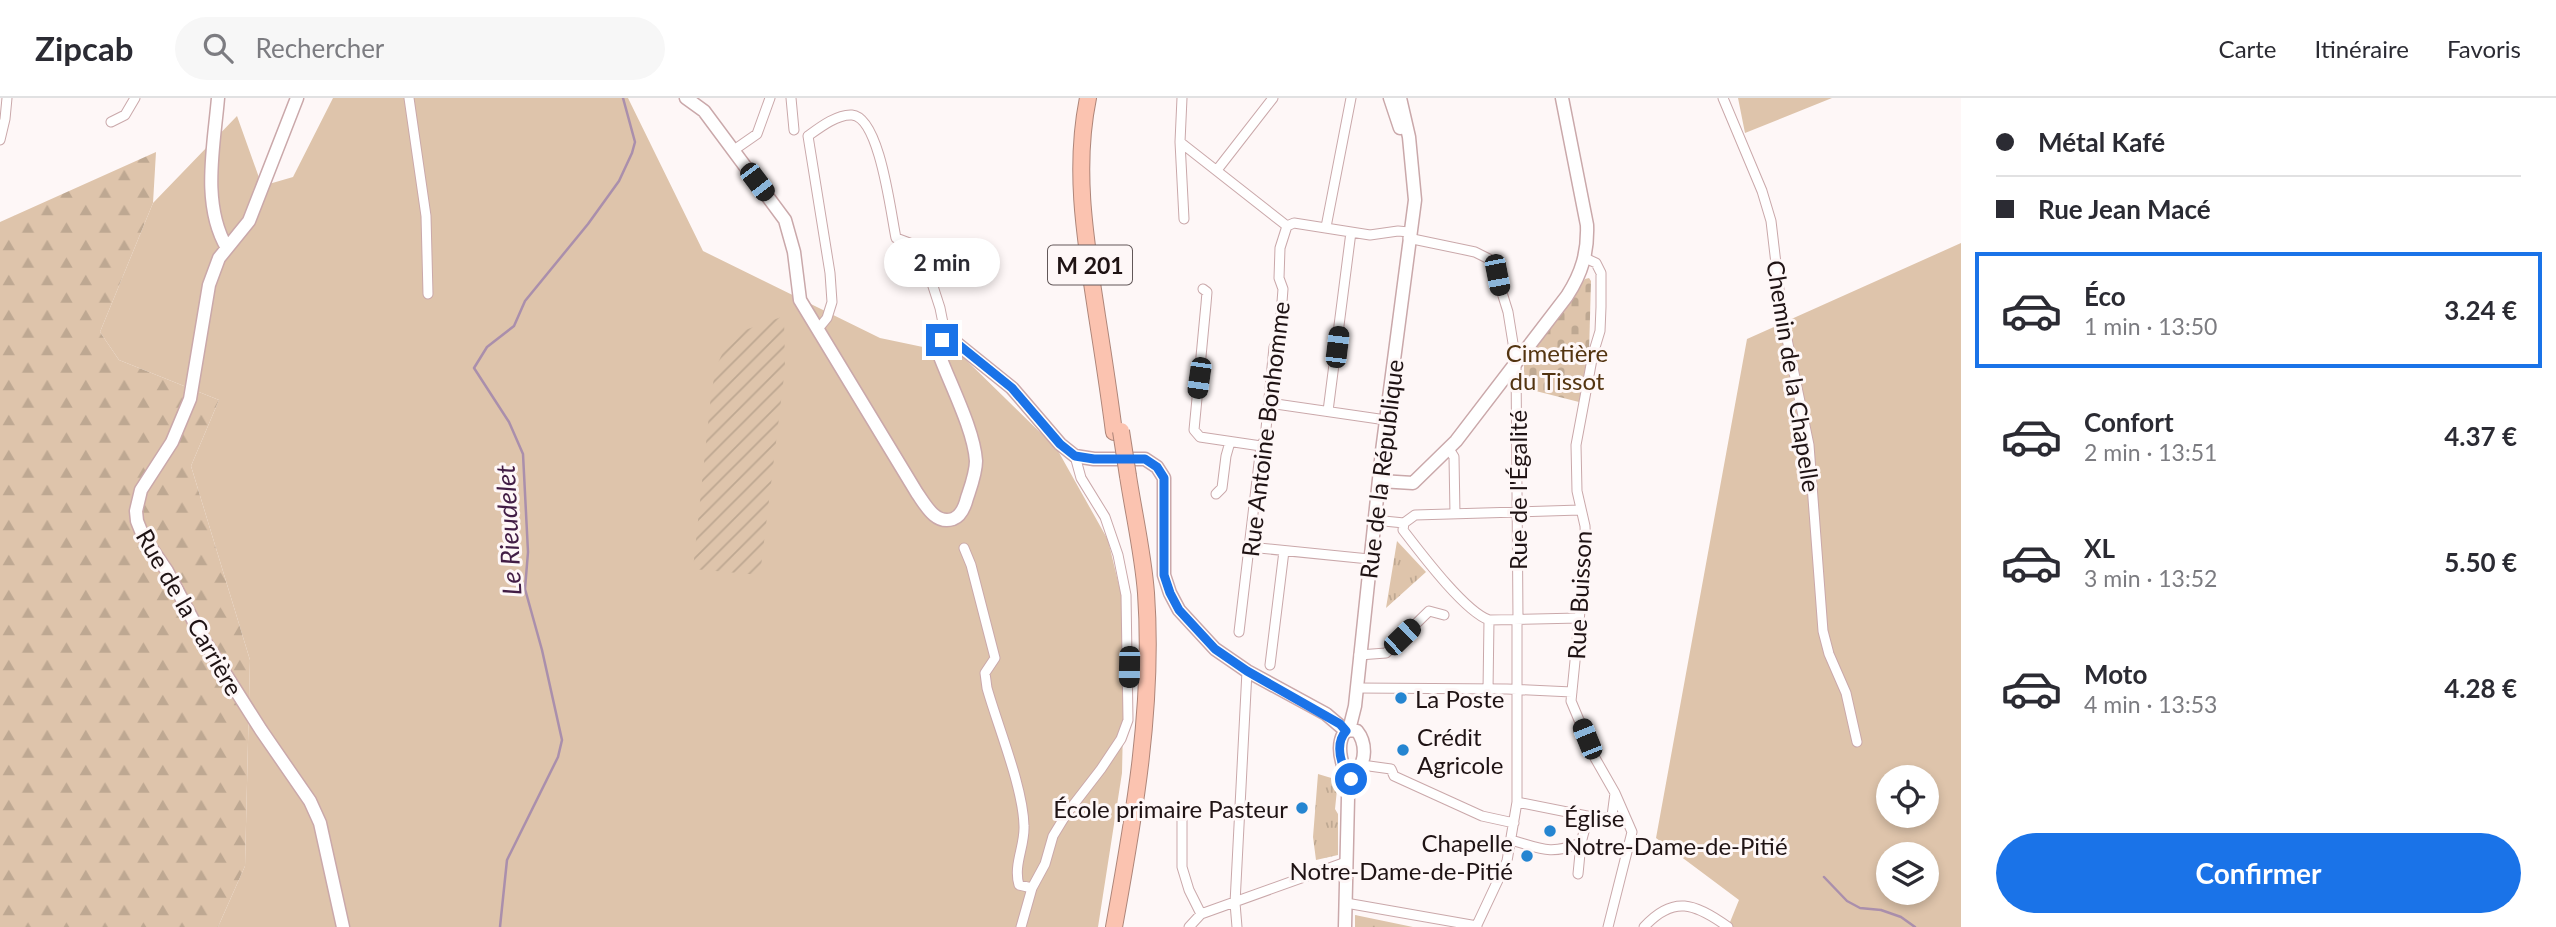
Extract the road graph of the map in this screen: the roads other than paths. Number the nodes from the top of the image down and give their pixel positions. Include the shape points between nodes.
1 (7, 98) edge
2 (135, 98) edge
3 (219, 98) edge
4 (297, 98) edge
5 (409, 98) edge
6 (686, 98) edge
7 (770, 98) edge
8 (791, 98) edge
9 (1086, 98) edge
10 (1097, 98) edge
11 (1182, 98) edge
12 (1273, 98) edge
13 (1351, 98) edge
14 (1390, 98) edge
15 (1400, 98) edge
16 (1562, 98) edge
17 (1723, 98) edge
18 (111, 122) dead end
19 (794, 130) dead end
20 (0, 140) edge
21 (1180, 142) junction
22 (734, 150) junction
23 (1217, 170) junction
24 (1184, 219) dead end
25 (1287, 226) junction
26 (1326, 227) junction
27 (1351, 232) junction
28 (1409, 235) junction
29 (227, 248) junction
30 (1585, 258) junction
31 (926, 264) dead end
32 (930, 277) dead end
33 (1203, 289) dead end
34 (428, 294) dead end
35 (818, 329) junction
36 (946, 338) junction
37 (1516, 362) junction
38 (1269, 403) junction
39 (1328, 411) junction
40 (1386, 420) junction
41 (1118, 432) junction
42 (1230, 442) junction
43 (1261, 446) junction
44 (1449, 449) junction
45 (1075, 456) junction
46 (1124, 477) junction
47 (1380, 481) junction
48 (1216, 494) dead end
49 (1517, 510) junction
50 (1580, 510) junction
51 (1455, 514) junction
52 (1374, 520) junction
53 (1404, 526) junction
54 (1249, 547) junction
55 (964, 548) dead end
56 (1284, 551) junction
57 (1369, 559) junction
58 (1444, 615) dead end
59 (1579, 618) junction
60 (1489, 620) junction
61 (1518, 621) junction
62 (1239, 632) dead end
63 (1359, 655) junction
64 (1270, 666) dead end
65 (1247, 671) junction
66 (1356, 688) junction
67 (1517, 689) junction
68 (1488, 690) junction
69 (1572, 692) junction
70 (1348, 733) junction
71 (1857, 743) dead end
72 (1354, 768) junction
73 (1615, 793) junction
74 (1517, 802) junction
75 (1588, 816) junction
76 (1182, 817) dead end
77 (1514, 823) junction
78 (1511, 840) junction
79 (1581, 842) junction
80 (1346, 862) junction
81 (1578, 874) dead end
82 (1032, 888) junction
83 (1235, 902) junction
84 (1346, 903) junction
85 (1201, 914) junction
86 (344, 927) edge
87 (1021, 927) edge
88 (1106, 927) edge
89 (1114, 927) edge
90 (1189, 927) edge
91 (1237, 927) edge
92 (1345, 927) edge
93 (1476, 927) edge
94 (1608, 927) edge
95 (1644, 927) edge
96 (1728, 927) edge

1 - 20 street
2 - 18 street via 125,115
3 - 29 street via 212,185 215,219
4 - 29 street, Rue de la Carrière via 250,221
5 - 34 street via 426,216
6 - 22 street via 704,111
7 - 22 street via 757,134
8 - 19 street
9 - 41 highway, M 201 via 1080,174 1084,224
10 - 41 highway, M 201 via 1090,150 1093,225
11 - 21 street
12 - 23 street
13 - 26 street
14 - 28 street via 1403,138
15 - 28 street via 1413,165 1415,200
16 - 30 street via 1586,214
17 - 71 street, Chemin de la Chapelle via 1771,221 1782,315 1808,446 1823,631 1846,693
21 - 23 street
21 - 24 street
22 - 35 street via 785,220 800,300
23 - 25 street
25 - 26 street
25 - 38 street, Rue Antoine Bonhomme via 1280,248 1283,289
26 - 27 street
27 - 28 street
27 - 39 street
28 - 37 street, Rue de l'Égalité via 1489,259 1508,312
28 - 40 street, Rue de la République
29 - 86 street, Rue de la Carrière via 209,285 190,399 172,442 141,489 137,521 202,637 310,801 320,823
30 - 37 street via 1575,284
30 - 50 street, Rue Buisson via 1596,263 1601,274 1600,331 1576,445
31 - 35 street via 920,247 896,238 881,157 863,120 847,115 807,135 832,302
32 - 36 street
33 - 42 street via 1207,292 1194,430 1200,437
35 - 36 street via 917,493 941,520 957,517 964,506 976,461 939,354 939,345
36 - 45 street via 1012,388
37 - 44 street
37 - 49 street, Rue de l'Égalité
38 - 39 street
38 - 43 street, Rue Antoine Bonhomme
39 - 40 street
40 - 47 street, Rue de la République
41 - 46 highway, M 201, bridge
42 - 43 street
42 - 48 street via 1222,488
43 - 54 street, Rue Antoine Bonhomme
44 - 47 street via 1413,483
44 - 51 street via 1454,457
45 - 65 street via 1145,459 1157,467 1164,478 1164,575 1170,593 1202,636
45 - 82 street via 1118,555 1126,595 1128,720 1121,739 1053,836
46 - 88 highway, M 201 via 1137,581 1139,711
46 - 89 highway, M 201 via 1146,592 1147,701 1134,819
47 - 52 street, Rue de la République
49 - 50 street
49 - 51 street
49 - 61 street, Rue de l'Égalité
50 - 59 street, Rue Buisson via 1586,551
51 - 53 street via 1415,515
52 - 53 street
52 - 57 street, Rue de la République
53 - 60 street via 1468,606
54 - 56 street
54 - 62 street, Rue Antoine Bonhomme
55 - 82 street via 995,658 985,673 987,688 1020,798 1024,827 1016,874 1019,885
56 - 57 street
56 - 64 street
57 - 63 street, Rue de la République
58 - 63 street via 1429,611 1385,653
59 - 61 street
59 - 69 street, Rue Buisson
60 - 61 street
60 - 68 street
61 - 67 street, Rue de l'Égalité
63 - 66 street, Rue de la République
65 - 70 street
65 - 83 street
66 - 68 street
66 - 70 street, Rue de la République
67 - 68 street
67 - 69 street
67 - 74 street, Rue de l'Égalité
69 - 73 street, Rue Buisson via 1571,701 1590,747
70 - 72 street
70 - 72 street via 1363,742
72 - 77 street via 1391,769 1394,776 1482,816
72 - 80 street via 1343,784 1348,798
73 - 75 street via 1612,816
73 - 94 street, Rue Buisson via 1632,832
74 - 75 street
74 - 77 street, Rue de l'Égalité
75 - 79 street
76 - 85 street via 1182,867
77 - 78 street, Rue de l'Égalité
78 - 79 street via 1551,851
78 - 93 street, Rue de l'Égalité via 1507,861
79 - 81 street
80 - 83 street
80 - 84 street
82 - 87 street
83 - 85 street
83 - 91 street
84 - 92 street
84 - 93 street
85 - 90 street
95 - 96 street via 1661,909 1676,905 1702,912

